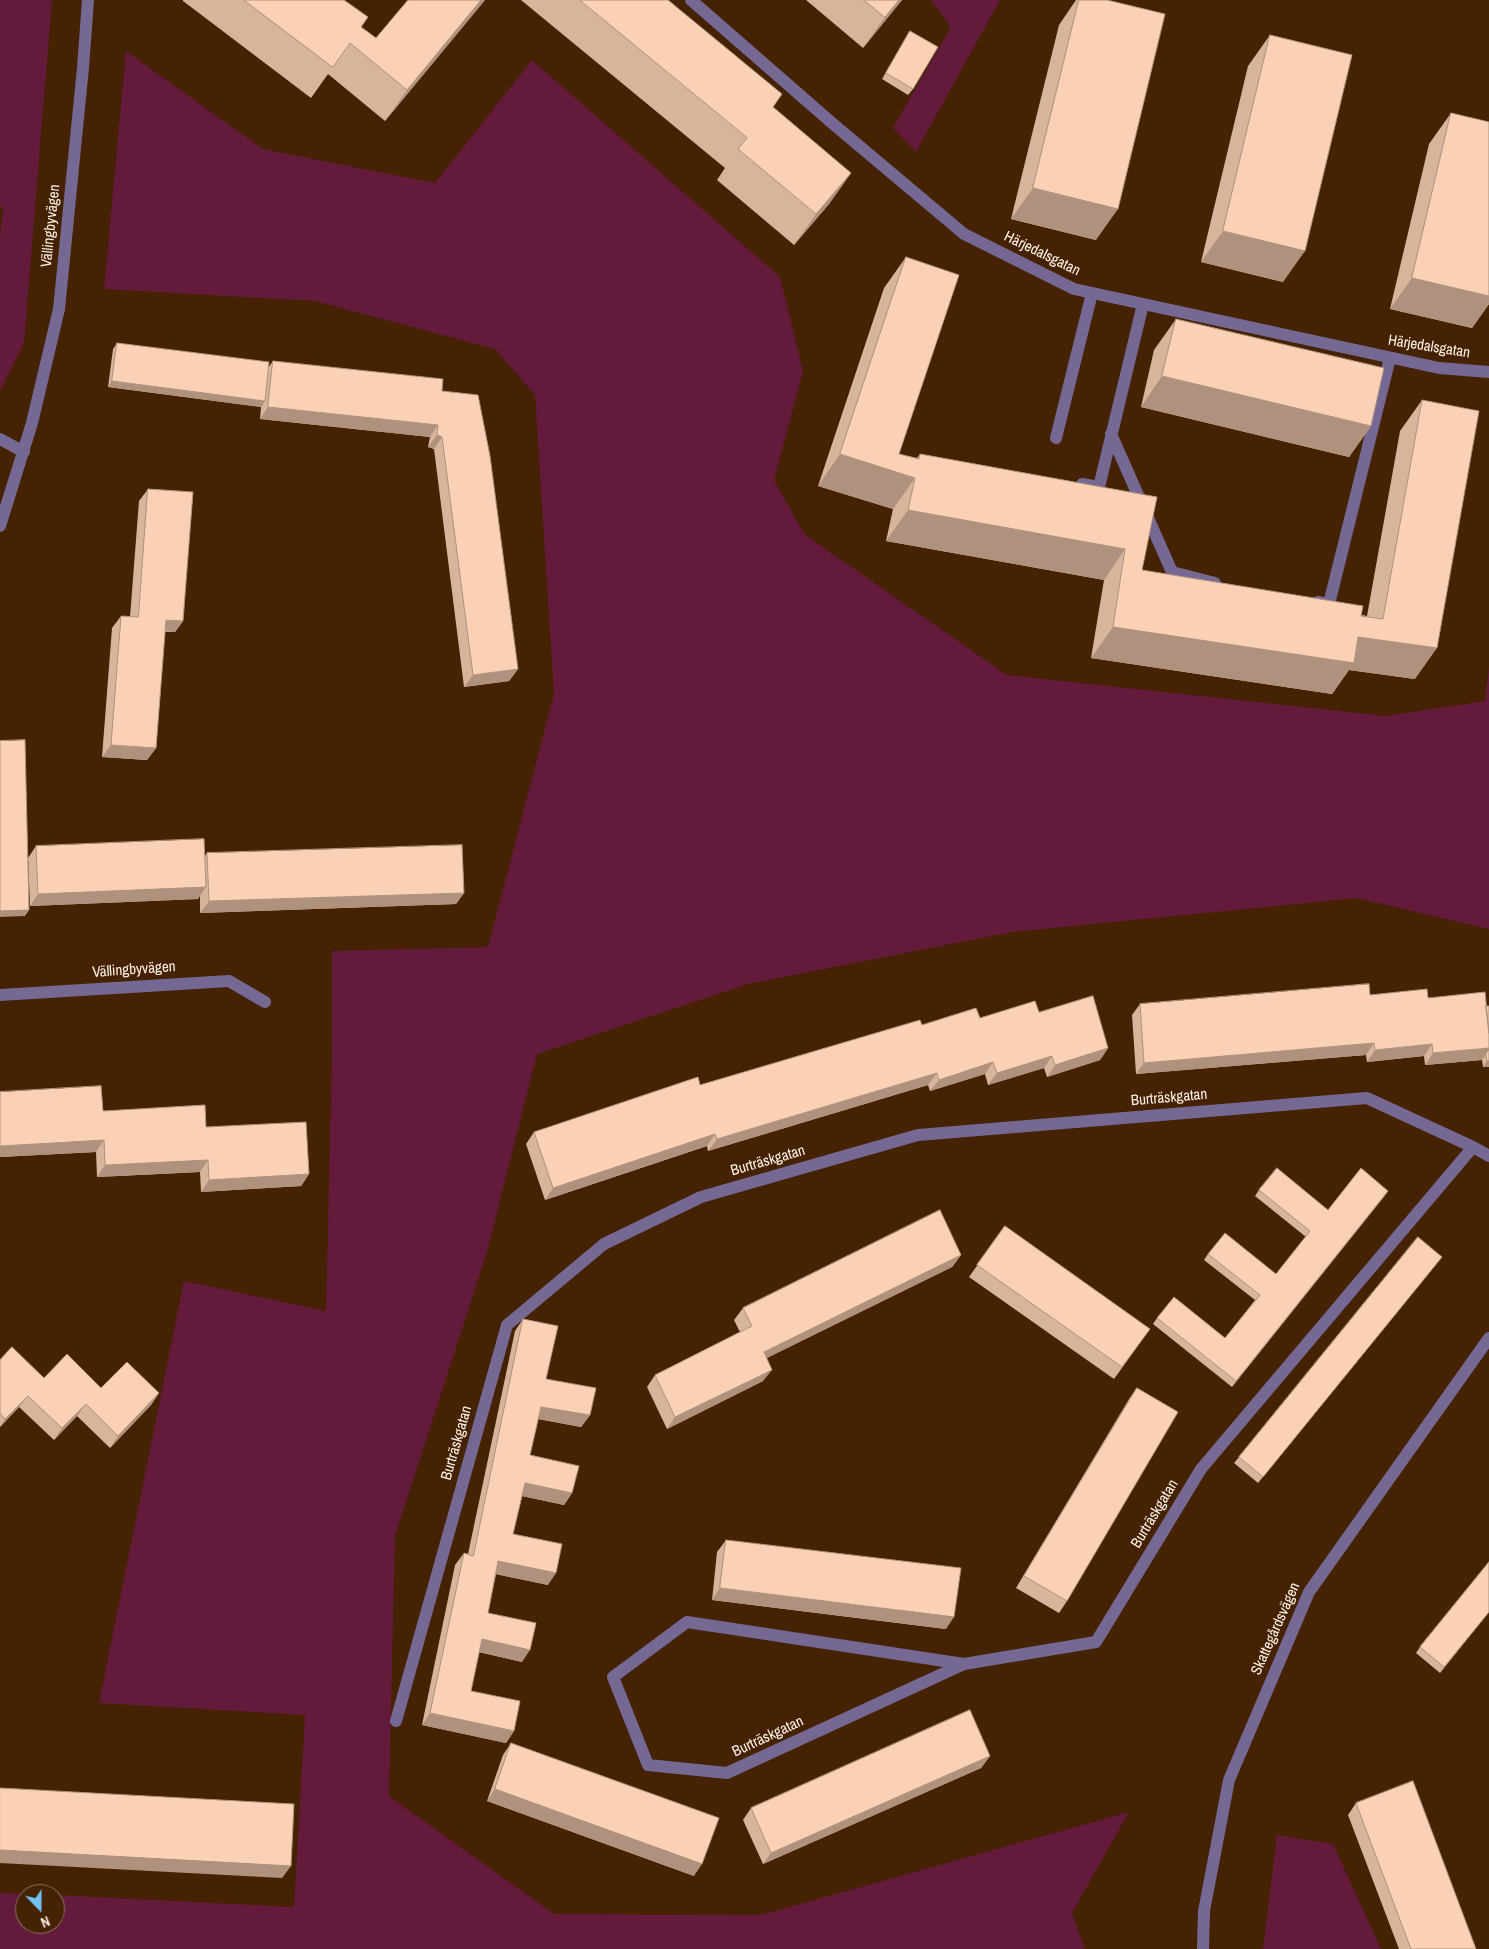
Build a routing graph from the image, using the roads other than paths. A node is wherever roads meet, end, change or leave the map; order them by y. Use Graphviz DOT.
graph roads {
  1 [pos="88,0"];
  2 [pos="691,0"];
  3 [pos="1092,293"];
  4 [pos="1143,304"];
  5 [pos="1390,358"];
  6 [pos="1489,372"];
  7 [pos="1111,434"];
  8 [pos="1056,438"];
  9 [pos="0,439"];
  10 [pos="24,452"];
  11 [pos="1070,482"];
  12 [pos="0,526"];
  13 [pos="1225,586"];
  14 [pos="1301,599"];
  15 [pos="0,995"];
  16 [pos="264,1002"];
  17 [pos="1473,1146"];
  18 [pos="1489,1156"];
  19 [pos="1489,1338"];
  20 [pos="964,1664"];
  21 [pos="396,1721"];
  22 [pos="1204,1949"];
  1 -- 10 [label="street, Vällingbyvägen"];
  2 -- 3 [label="street, Härjedalsgatan"];
  3 -- 4 [label="street, Härjedalsgatan"];
  3 -- 8 [label="street"];
  4 -- 5 [label="street, Härjedalsgatan"];
  4 -- 7 [label="street"];
  5 -- 6 [label="street, Härjedalsgatan"];
  5 -- 14 [label="street"];
  7 -- 11 [label="street"];
  7 -- 13 [label="street"];
  9 -- 10 [label="street"];
  10 -- 12 [label="street, Vällingbyvägen"];
  15 -- 16 [label="street, Vällingbyvägen"];
  17 -- 18 [label="street, Burträskgatan"];
  17 -- 20 [label="street, Burträskgatan"];
  17 -- 21 [label="street, Burträskgatan"];
  19 -- 22 [label="street, Skattegårdsvägen"];
  20 -- 20 [label="street, Burträskgatan"];
}
